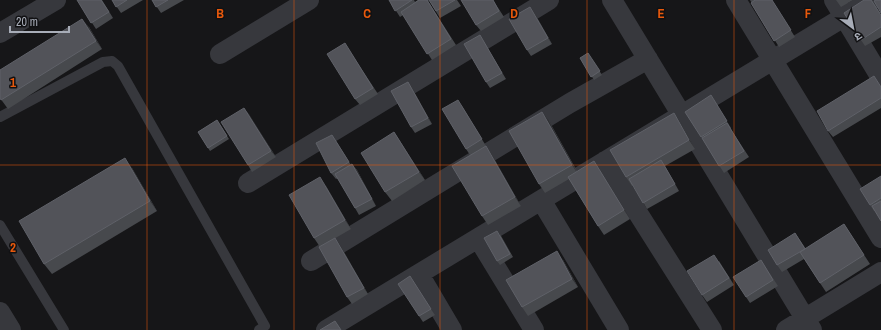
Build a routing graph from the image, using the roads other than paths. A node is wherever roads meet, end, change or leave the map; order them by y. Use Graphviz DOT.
graph roads {
  1 [pos="56,0"];
  2 [pos="308,0"];
  3 [pos="549,0"];
  4 [pos="612,0"];
  5 [pos="736,0"];
  6 [pos="872,0"];
  7 [pos="839,8"];
  8 [pos="0,33"];
  9 [pos="220,54"];
  10 [pos="648,59"];
  11 [pos="773,60"];
  12 [pos="881,78"];
  13 [pos="682,115"];
  14 [pos="0,117"];
  15 [pos="605,162"];
  16 [pos="248,183"];
  17 [pos="541,200"];
  18 [pos="0,225"];
  19 [pos="478,238"];
  20 [pos="881,238"];
  21 [pos="312,261"];
  22 [pos="881,272"];
  23 [pos="419,274"];
  24 [pos="0,312"];
  25 [pos="352,323"];
  26 [pos="809,324"];
  27 [pos="11,330"];
  28 [pos="64,330"];
  29 [pos="259,330"];
  30 [pos="326,330"];
  31 [pos="452,330"];
  32 [pos="534,330"];
  33 [pos="620,330"];
  34 [pos="712,330"];
  35 [pos="786,330"];
  1 -- 8 [label="street"];
  2 -- 9 [label="street"];
  3 -- 16 [label="street"];
  4 -- 10 [label="street"];
  5 -- 11 [label="street"];
  6 -- 7 [label="street"];
  7 -- 11 [label="street"];
  7 -- 12 [label="street"];
  10 -- 13 [label="street"];
  10 -- 21 [label="street"];
  11 -- 13 [label="street"];
  11 -- 20 [label="street"];
  13 -- 15 [label="street"];
  13 -- 26 [label="street"];
  14 -- 29 [label="lane"];
  15 -- 17 [label="street"];
  15 -- 34 [label="street"];
  17 -- 19 [label="street"];
  17 -- 33 [label="street"];
  18 -- 28 [label="lane"];
  19 -- 23 [label="street"];
  19 -- 32 [label="street"];
  22 -- 26 [label="street"];
  23 -- 25 [label="street"];
  23 -- 31 [label="street"];
  24 -- 27 [label="street"];
  25 -- 30 [label="street"];
  26 -- 35 [label="street"];
}
